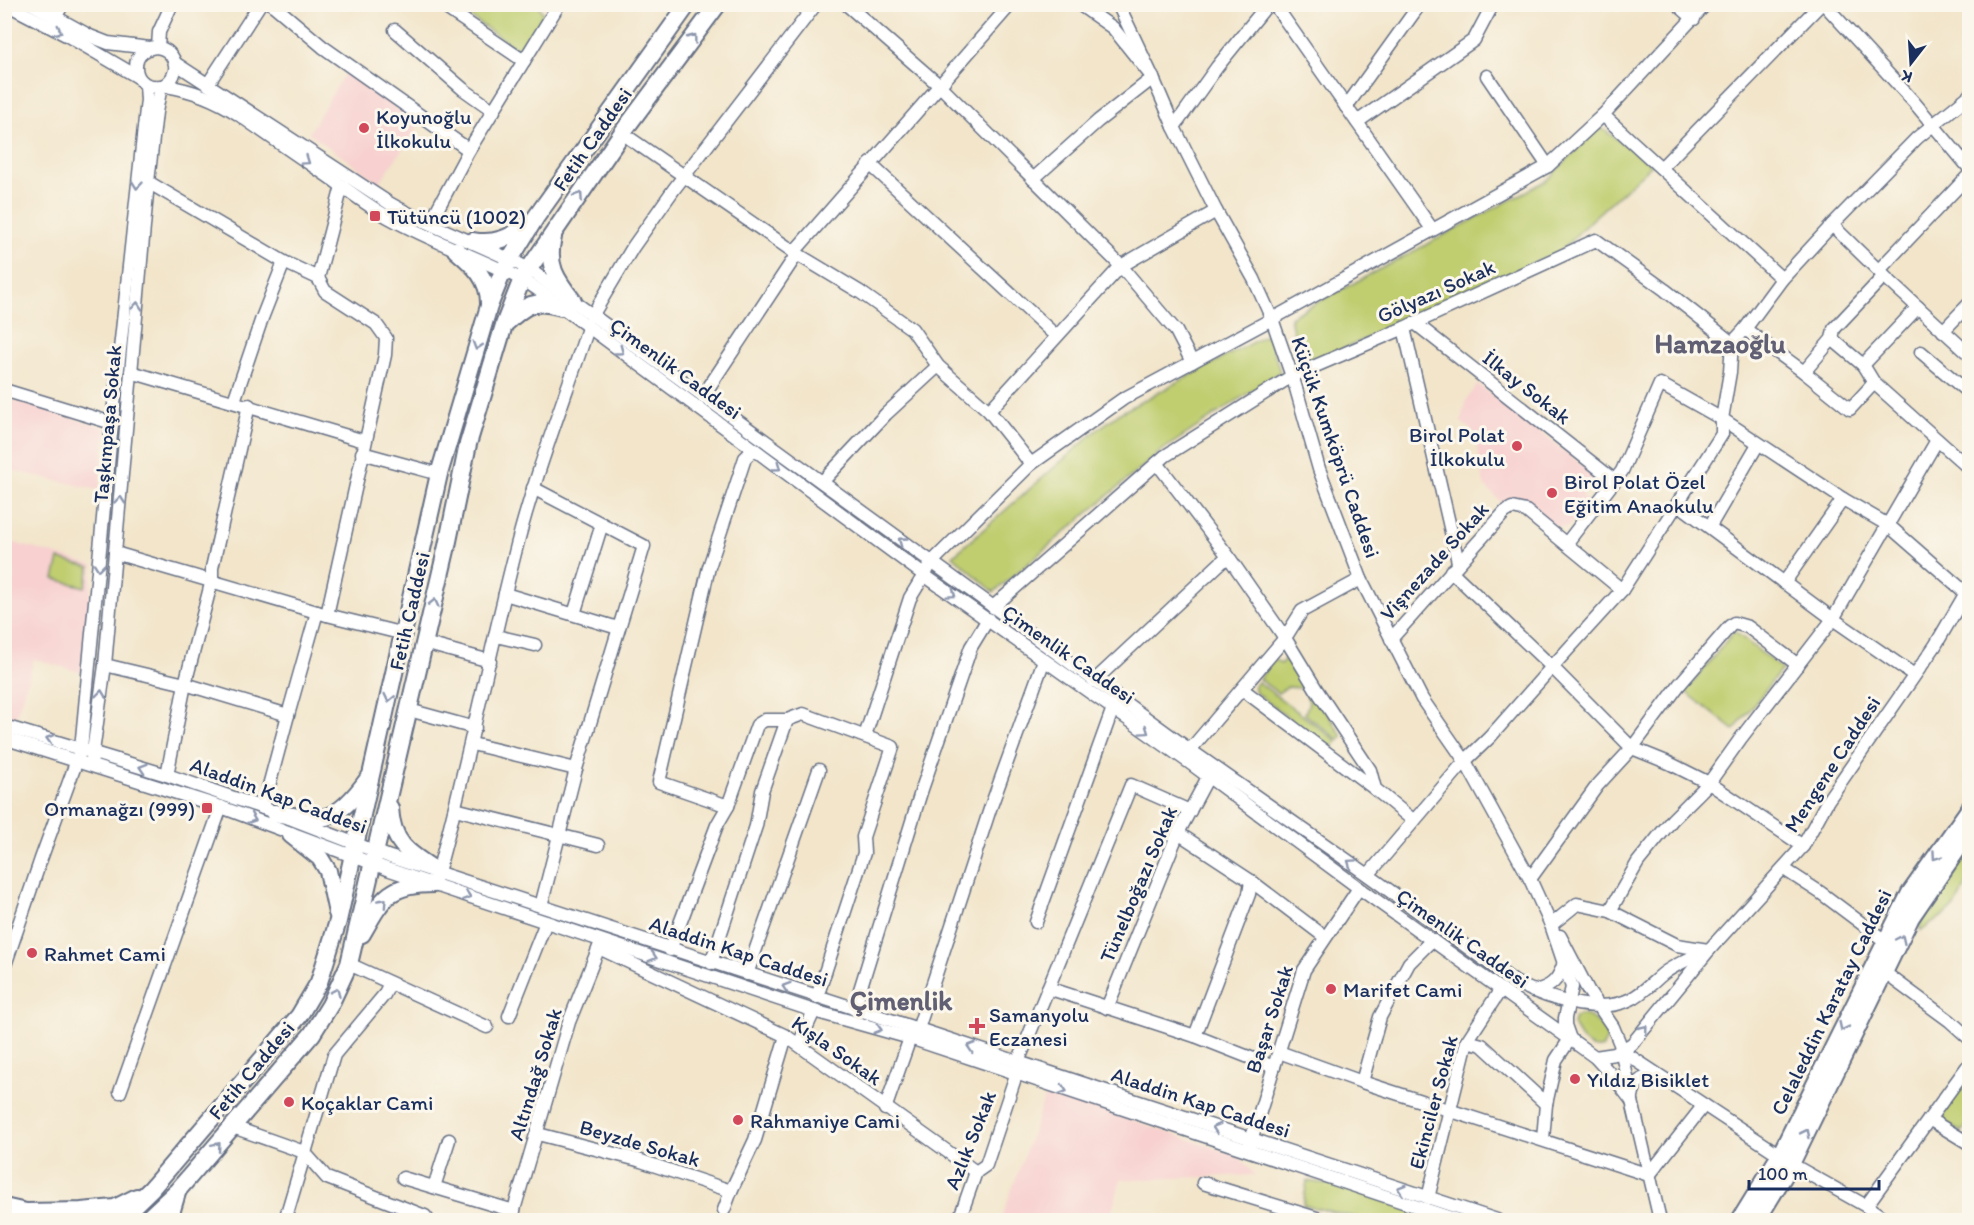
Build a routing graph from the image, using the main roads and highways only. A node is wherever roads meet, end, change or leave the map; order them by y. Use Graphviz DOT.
graph roads {
  1 [pos="688,4"];
  2 [pos="718,4"];
  3 [pos="536,217"];
  4 [pos="558,226"];
  5 [pos="473,242"];
  6 [pos="456,250"];
  7 [pos="489,306"];
  8 [pos="504,325"];
  9 [pos="372,774"];
  10 [pos="390,792"];
  11 [pos="1970,808"];
  12 [pos="268,810"];
  13 [pos="1970,831"];
  14 [pos="291,835"];
  15 [pos="338,921"];
  16 [pos="351,957"];
  17 [pos="1785,1159"];
  18 [pos="152,1190"];
  19 [pos="178,1190"];
  20 [pos="4,1209"];
  21 [pos="24,1221"];
  22 [pos="119,1221"];
  23 [pos="146,1221"];
  24 [pos="169,1221"];
  25 [pos="1740,1221"];
  26 [pos="1757,1221"];
  1 -- 3 [label="main road, Fetih Caddesi"];
  4 -- 2 [label="main road, Fetih Caddesi, one-way"];
  3 -- 5 [label="main road"];
  3 -- 7 [label="main road, Fetih Caddesi"];
  4 -- 8 [label="main road, Fetih Caddesi"];
  4 -- 8 [label="main road"];
  6 -- 7 [label="main road"];
  7 -- 9 [label="main road, Fetih Caddesi, one-way"];
  10 -- 8 [label="main road, Fetih Caddesi, one-way"];
  9 -- 12 [label="main road"];
  9 -- 15 [label="main road, Fetih Caddesi"];
  10 -- 16 [label="main road, Fetih Caddesi"];
  16 -- 10 [label="main road, one-way"];
  11 -- 17 [label="main road, Celaleddin Karatay Caddesi, one-way"];
  17 -- 13 [label="main road, Celaleddin Karatay Caddesi, one-way"];
  14 -- 15 [label="main road"];
  15 -- 18 [label="main road, Fetih Caddesi"];
  19 -- 16 [label="main road, Fetih Caddesi, one-way"];
  17 -- 25 [label="main road, Celaleddin Karatay Caddesi"];
  17 -- 26 [label="main road, Celaleddin Karatay Caddesi"];
  18 -- 20 [label="main road"];
  18 -- 22 [label="main road, Fetih Caddesi"];
  19 -- 23 [label="main road, Fetih Caddesi"];
  19 -- 24 [label="main road"];
  20 -- 21 [label="main road"];
}
